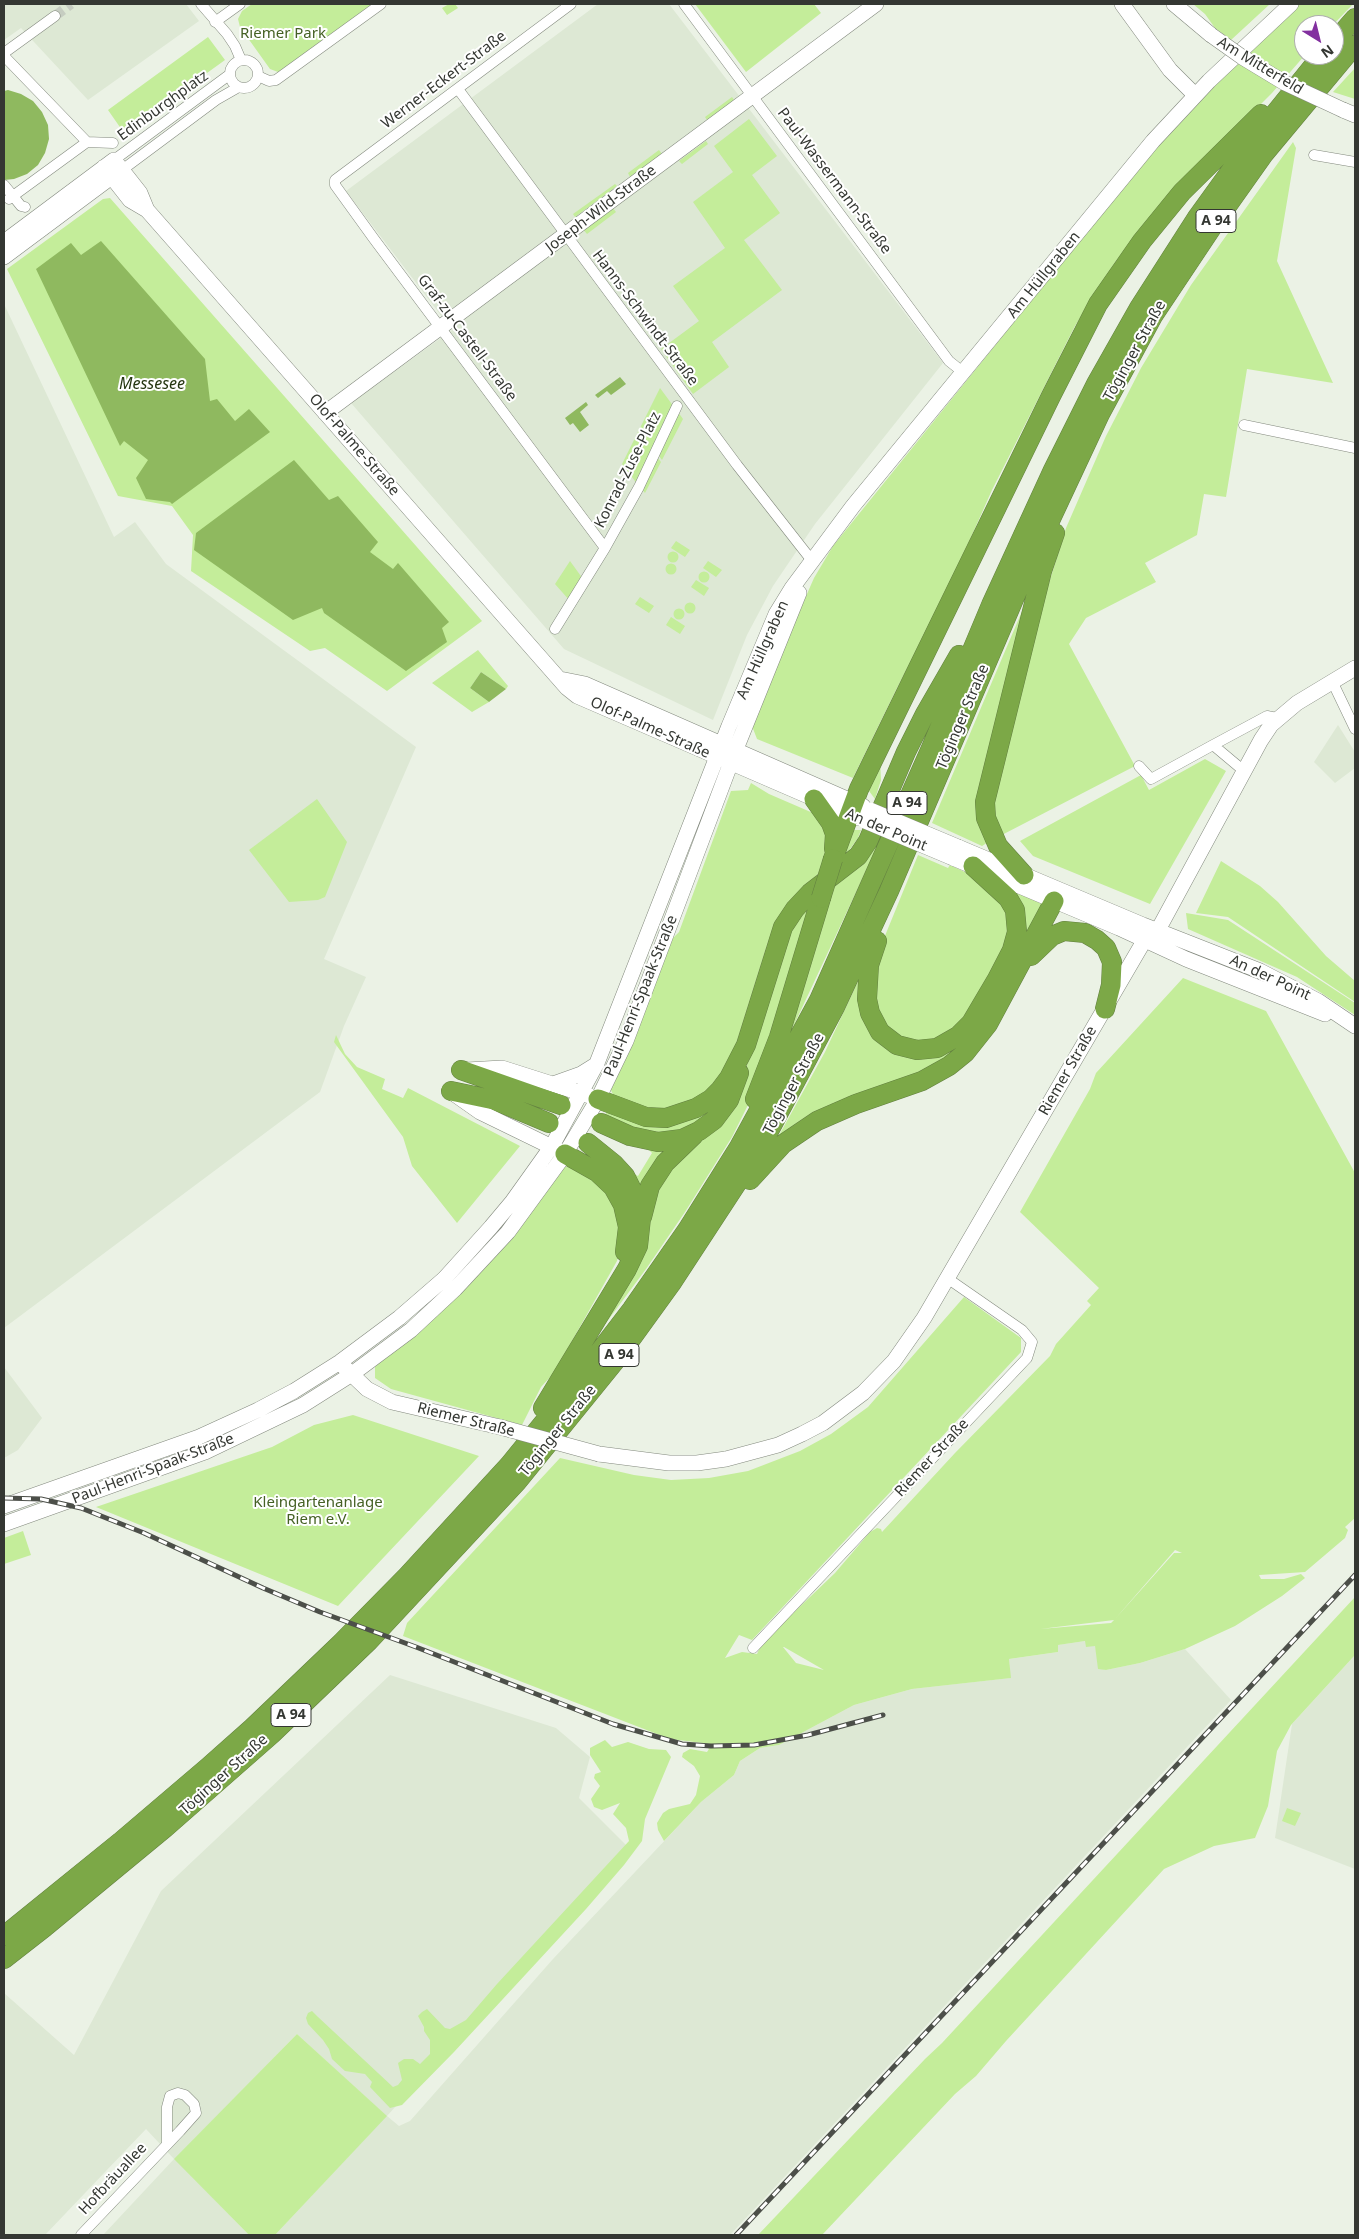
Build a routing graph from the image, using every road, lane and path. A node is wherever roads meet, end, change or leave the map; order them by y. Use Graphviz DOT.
graph roads {
  1 [pos="201,4"];
  2 [pos="240,4"];
  3 [pos="381,4"];
  4 [pos="571,4"];
  5 [pos="684,4"];
  6 [pos="876,4"];
  7 [pos="1122,4"];
  8 [pos="1174,4"];
  9 [pos="1291,4"];
  10 [pos="55,16"];
  11 [pos="1355,18"];
  12 [pos="215,22"];
  13 [pos="1344,31"];
  14 [pos="1355,46"];
  15 [pos="4,55"];
  16 [pos="241,60"];
  17 [pos="1311,65"];
  18 [pos="1314,65"];
  19 [pos="229,75"];
  20 [pos="258,76"];
  21 [pos="238,88"];
  22 [pos="458,89"];
  23 [pos="1195,95"];
  24 [pos="753,96"];
  25 [pos="1349,113"];
  26 [pos="87,142"];
  27 [pos="113,143"];
  28 [pos="1314,155"];
  29 [pos="1355,162"];
  30 [pos="113,169"];
  31 [pos="334,180"];
  32 [pos="4,186"];
  33 [pos="11,198"];
  34 [pos="25,207"];
  35 [pos="565,236"];
  36 [pos="4,242"];
  37 [pos="4,257"];
  38 [pos="440,329"];
  39 [pos="964,373"];
  40 [pos="678,406"];
  41 [pos="326,413"];
  42 [pos="1100,414"];
  43 [pos="1244,425"];
  44 [pos="1355,448"];
  45 [pos="579,512"];
  46 [pos="605,548"];
  47 [pos="813,562"];
  48 [pos="991,605"];
  49 [pos="555,629"];
  50 [pos="1355,668"];
  51 [pos="1332,681"];
  52 [pos="1277,718"];
  53 [pos="1355,729"];
  54 [pos="1213,745"];
  55 [pos="726,753"];
  56 [pos="1139,766"];
  57 [pos="1244,771"];
  58 [pos="814,799"];
  59 [pos="860,812"];
  60 [pos="956,853"];
  61 [pos="833,859"];
  62 [pos="973,866"];
  63 [pos="1024,874"];
  64 [pos="889,891"];
  65 [pos="1052,893"];
  66 [pos="1122,923"];
  67 [pos="1158,930"];
  68 [pos="1142,937"];
  69 [pos="1016,971"];
  70 [pos="632,976"];
  71 [pos="648,982"];
  72 [pos="1309,1008"];
  73 [pos="1105,1009"];
  74 [pos="1353,1024"];
  75 [pos="746,1046"];
  76 [pos="597,1063"];
  77 [pos="461,1070"];
  78 [pos="553,1084"];
  79 [pos="451,1091"];
  80 [pos="590,1096"];
  81 [pos="561,1104"];
  82 [pos="550,1123"];
  83 [pos="601,1123"];
  84 [pos="699,1131"];
  85 [pos="588,1143"];
  86 [pos="739,1147"];
  87 [pos="559,1150"];
  88 [pos="641,1218"];
  89 [pos="712,1222"];
  90 [pos="947,1278"];
  91 [pos="617,1287"];
  92 [pos="340,1362"];
  93 [pos="352,1374"];
  94 [pos="509,1465"];
  95 [pos="4,1506"];
  96 [pos="4,1524"];
  97 [pos="753,1648"];
  98 [pos="4,1936"];
  99 [pos="4,1959"];
  100 [pos="167,2144"];
  101 [pos="81,2235"];
  1 -- 12 [label="street"];
  2 -- 12 [label="street"];
  3 -- 20 [label="street"];
  4 -- 22 [label="street, Werner-Eckert-Straße"];
  5 -- 24 [label="street, Paul-Wassermann-Straße"];
  6 -- 24 [label="main road, Joseph-Wild-Straße"];
  7 -- 23 [label="main road"];
  8 -- 25 [label="main road, Am Mitterfeld, bridge"];
  9 -- 23 [label="main road, Am Hüllgraben"];
  10 -- 15 [label="street"];
  11 -- 13 [label="highway"];
  12 -- 16 [label="street"];
  14 -- 42 [label="highway, Töginger Straße / A 94"];
  15 -- 26 [label="street"];
  16 -- 19 [label="street"];
  16 -- 20 [label="street"];
  17 -- 59 [label="highway"];
  18 -- 48 [label="highway, Töginger Straße / A 94"];
  19 -- 21 [label="street"];
  19 -- 30 [label="street, Edinburghplatz"];
  20 -- 21 [label="street"];
  21 -- 30 [label="street, Edinburghplatz"];
  22 -- 31 [label="street, Werner-Eckert-Straße"];
  22 -- 35 [label="street, Hanns-Schwindt-Straße"];
  23 -- 39 [label="main road, Am Hüllgraben"];
  24 -- 35 [label="main road, Joseph-Wild-Straße"];
  24 -- 39 [label="street, Paul-Wassermann-Straße"];
  26 -- 27 [label="street"];
  26 -- 33 [label="street"];
  28 -- 29 [label="street"];
  30 -- 36 [label="main road"];
  30 -- 37 [label="main road"];
  30 -- 41 [label="main road, Olof-Palme-Straße"];
  31 -- 38 [label="street, Graf-zu-Castell-Straße"];
  32 -- 33 [label="street"];
  33 -- 34 [label="street"];
  35 -- 38 [label="main road, Joseph-Wild-Straße"];
  35 -- 47 [label="street, Hanns-Schwindt-Straße"];
  38 -- 41 [label="main road, Joseph-Wild-Straße"];
  38 -- 45 [label="street, Graf-zu-Castell-Straße"];
  39 -- 47 [label="main road, Am Hüllgraben"];
  40 -- 46 [label="street, Konrad-Zuse-Platz"];
  41 -- 55 [label="main road, Olof-Palme-Straße"];
  42 -- 63 [label="highway"];
  42 -- 64 [label="highway, Töginger Straße / A 94"];
  43 -- 44 [label="street"];
  45 -- 46 [label="street, Konrad-Zuse-Platz"];
  46 -- 49 [label="street, Konrad-Zuse-Platz"];
  47 -- 55 [label="main road, Am Hüllgraben"];
  48 -- 75 [label="highway"];
  48 -- 86 [label="highway, Töginger Straße / A 94"];
  50 -- 51 [label="main road"];
  51 -- 52 [label="main road"];
  51 -- 53 [label="street"];
  52 -- 54 [label="street"];
  52 -- 57 [label="main road"];
  54 -- 56 [label="street"];
  54 -- 57 [label="street"];
  55 -- 58 [label="main road, An der Point"];
  55 -- 59 [label="main road, An der Point"];
  55 -- 70 [label="main road, Paul-Henri-Spaak-Straße"];
  55 -- 71 [label="main road, Paul-Henri-Spaak-Straße"];
  57 -- 67 [label="main road"];
  58 -- 59 [label="main road, An der Point"];
  58 -- 61 [label="highway"];
  59 -- 60 [label="main road, An der Point, bridge"];
  59 -- 61 [label="highway"];
  60 -- 62 [label="main road, An der Point"];
  60 -- 63 [label="main road, An der Point"];
  61 -- 86 [label="highway, bridge"];
  62 -- 64 [label="highway"];
  62 -- 65 [label="main road, An der Point"];
  63 -- 65 [label="main road, An der Point"];
  64 -- 89 [label="highway, Töginger Straße / A 94"];
  65 -- 66 [label="main road, An der Point"];
  65 -- 69 [label="highway"];
  66 -- 67 [label="main road, An der Point"];
  66 -- 68 [label="main road, An der Point"];
  67 -- 68 [label="main road"];
  67 -- 72 [label="main road, An der Point"];
  67 -- 74 [label="main road, An der Point"];
  68 -- 72 [label="main road, An der Point"];
  68 -- 73 [label="main road, Riemer Straße"];
  69 -- 73 [label="highway"];
  69 -- 89 [label="highway"];
  70 -- 71 [label="main road"];
  70 -- 76 [label="main road, Paul-Henri-Spaak-Straße"];
  71 -- 80 [label="main road, Paul-Henri-Spaak-Straße"];
  72 -- 74 [label="main road, An der Point"];
  73 -- 90 [label="main road, Riemer Straße"];
  75 -- 80 [label="highway"];
  75 -- 84 [label="highway"];
  76 -- 78 [label="main road"];
  76 -- 80 [label="main road, Paul-Henri-Spaak-Straße"];
  77 -- 78 [label="main road"];
  77 -- 81 [label="highway"];
  78 -- 80 [label="main road"];
  79 -- 82 [label="highway"];
  79 -- 87 [label="main road"];
  80 -- 87 [label="main road, Paul-Henri-Spaak-Straße"];
  83 -- 84 [label="highway"];
  84 -- 88 [label="highway"];
  85 -- 88 [label="highway"];
  86 -- 94 [label="highway, Töginger Straße / A 94"];
  87 -- 91 [label="highway"];
  87 -- 92 [label="main road, Paul-Henri-Spaak-Straße"];
  87 -- 93 [label="main road, Paul-Henri-Spaak-Straße"];
  88 -- 91 [label="highway"];
  89 -- 99 [label="highway, Töginger Straße / A 94"];
  90 -- 93 [label="main road, Riemer Straße, bridge"];
  90 -- 97 [label="street, Riemer Straße"];
  91 -- 94 [label="highway"];
  92 -- 93 [label="main road, Riemer Straße"];
  92 -- 95 [label="main road, Paul-Henri-Spaak-Straße"];
  93 -- 96 [label="main road, Paul-Henri-Spaak-Straße"];
  94 -- 98 [label="highway, Töginger Straße / A 94"];
  100 -- 100 [label="street, Hofbräuallee"];
  100 -- 101 [label="street, Hofbräuallee"];
}
